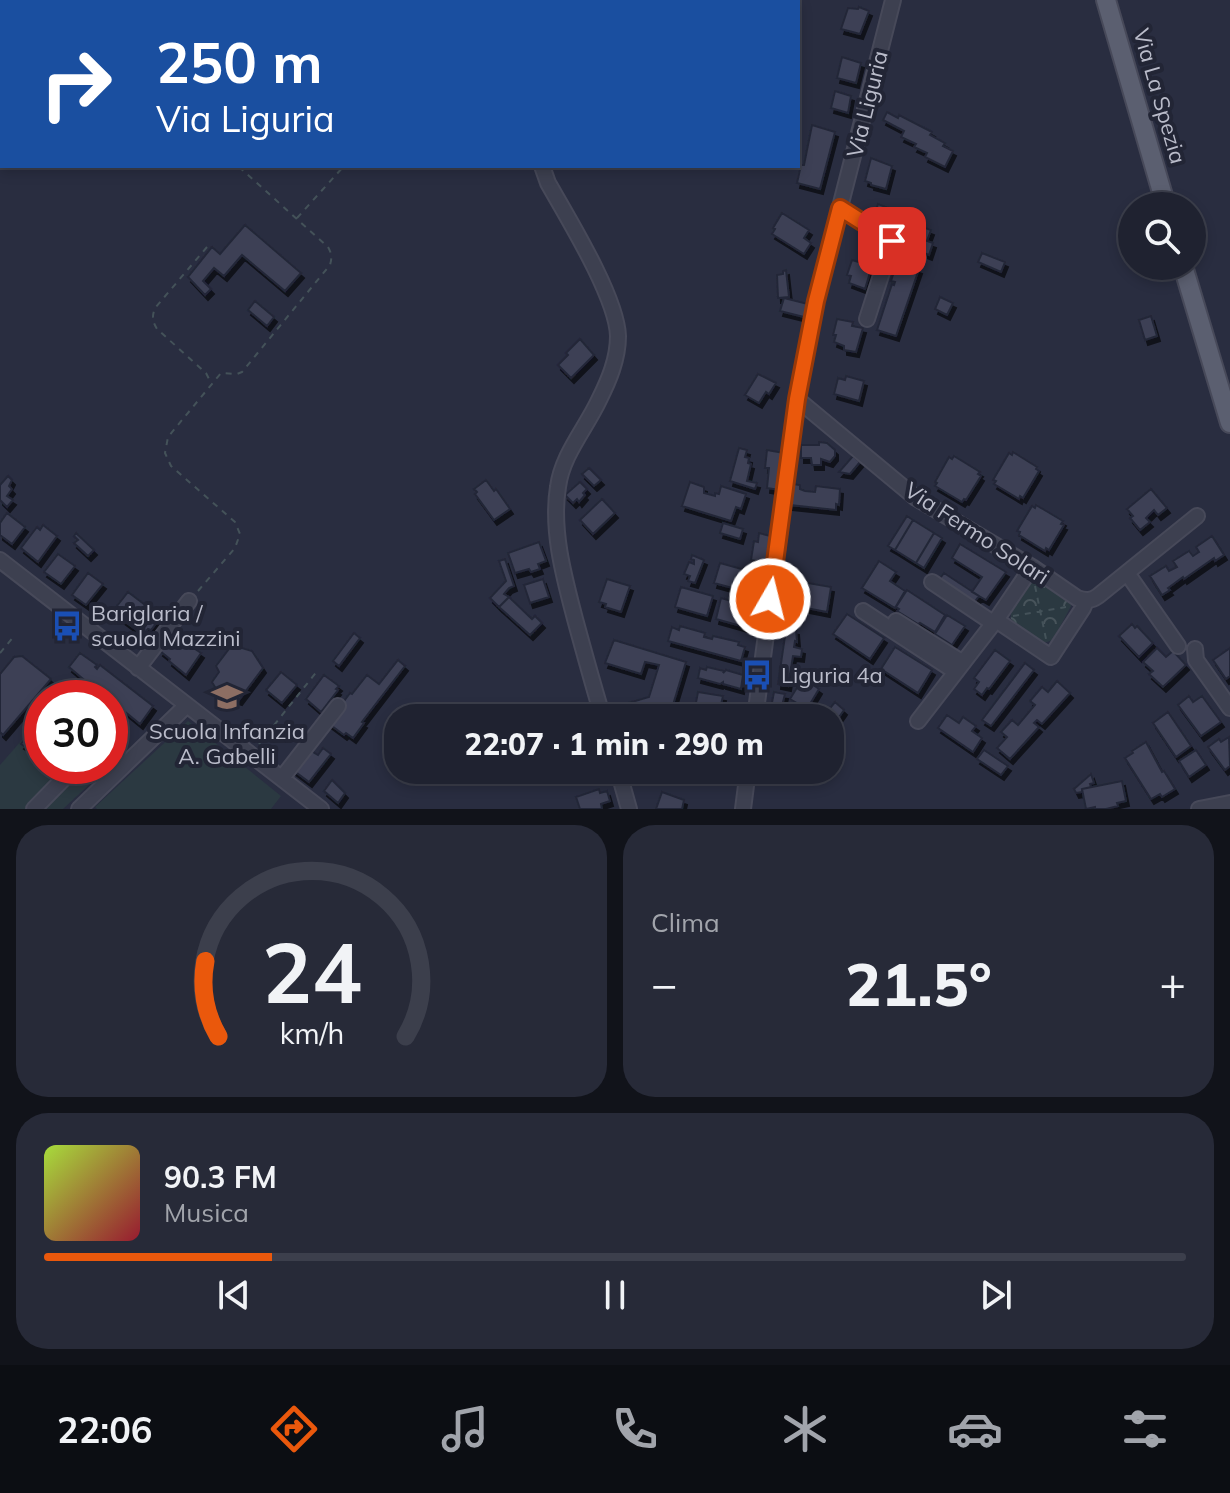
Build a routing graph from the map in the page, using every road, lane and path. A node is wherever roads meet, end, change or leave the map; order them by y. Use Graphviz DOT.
graph roads {
  1 [pos="893,0"];
  2 [pos="1106,0"];
  3 [pos="240,168"];
  4 [pos="342,168"];
  5 [pos="543,168"];
  6 [pos="1162,192"];
  7 [pos="840,208"];
  8 [pos="297,219"];
  9 [pos="892,241"];
  10 [pos="207,247"];
  11 [pos="918,258"];
  12 [pos="1187,280"];
  13 [pos="867,319"];
  14 [pos="211,384"];
  15 [pos="797,399"];
  16 [pos="1230,423"];
  17 [pos="1197,516"];
  18 [pos="0,560"];
  19 [pos="1127,573"];
  20 [pos="1033,574"];
  21 [pos="932,582"];
  22 [pos="189,601"];
  23 [pos="1086,601"];
  24 [pos="1071,606"];
  25 [pos="863,611"];
  26 [pos="1040,611"];
  27 [pos="890,617"];
  28 [pos="1000,620"];
  29 [pos="15,635"];
  30 [pos="1047,642"];
  31 [pos="1178,646"];
  32 [pos="1195,649"];
  33 [pos="0,653"];
  34 [pos="138,668"];
  35 [pos="960,668"];
  36 [pos="318,670"];
  37 [pos="599,704"];
  38 [pos="757,704"];
  39 [pos="187,705"];
  40 [pos="338,706"];
  41 [pos="1230,708"];
  42 [pos="918,721"];
  43 [pos="128,755"];
  44 [pos="251,755"];
  45 [pos="282,778"];
  46 [pos="58,784"];
  47 [pos="99,784"];
  48 [pos="622,784"];
  49 [pos="746,784"];
  50 [pos="1230,803"];
  51 [pos="34,809"];
  52 [pos="79,809"];
  53 [pos="321,809"];
  54 [pos="629,809"];
  55 [pos="743,809"];
  56 [pos="1199,809"];
  1 -- 7 [label="street, Via Liguria"];
  2 -- 6 [label="main road, Via La Spezia"];
  3 -- 8 [label="path"];
  4 -- 8 [label="path"];
  5 -- 37 [label="street"];
  7 -- 9 [label="street"];
  7 -- 15 [label="street, Via Liguria"];
  8 -- 14 [label="path"];
  9 -- 11 [label="street"];
  9 -- 13 [label="street"];
  10 -- 14 [label="path"];
  12 -- 16 [label="main road"];
  14 -- 22 [label="path"];
  15 -- 20 [label="street, Via Fermo Solari"];
  15 -- 38 [label="street, Via Liguria"];
  17 -- 19 [label="street"];
  18 -- 34 [label="street"];
  19 -- 23 [label="street"];
  19 -- 31 [label="street"];
  20 -- 23 [label="street, Via Fermo Solari"];
  20 -- 26 [label="path"];
  20 -- 28 [label="street"];
  21 -- 28 [label="street"];
  22 -- 34 [label="street"];
  23 -- 28 [label="street"];
  24 -- 26 [label="path"];
  25 -- 35 [label="street"];
  26 -- 28 [label="path"];
  26 -- 30 [label="path"];
  27 -- 35 [label="street"];
  28 -- 35 [label="street"];
  29 -- 33 [label="path"];
  32 -- 41 [label="street"];
  34 -- 39 [label="street"];
  35 -- 42 [label="street"];
  36 -- 44 [label="path"];
  39 -- 43 [label="street"];
  39 -- 44 [label="street"];
  40 -- 45 [label="street"];
  44 -- 45 [label="street"];
  45 -- 53 [label="street"];
  46 -- 51 [label="street"];
  47 -- 52 [label="street"];
  48 -- 54 [label="street"];
  49 -- 55 [label="street"];
  50 -- 56 [label="street"];
}
